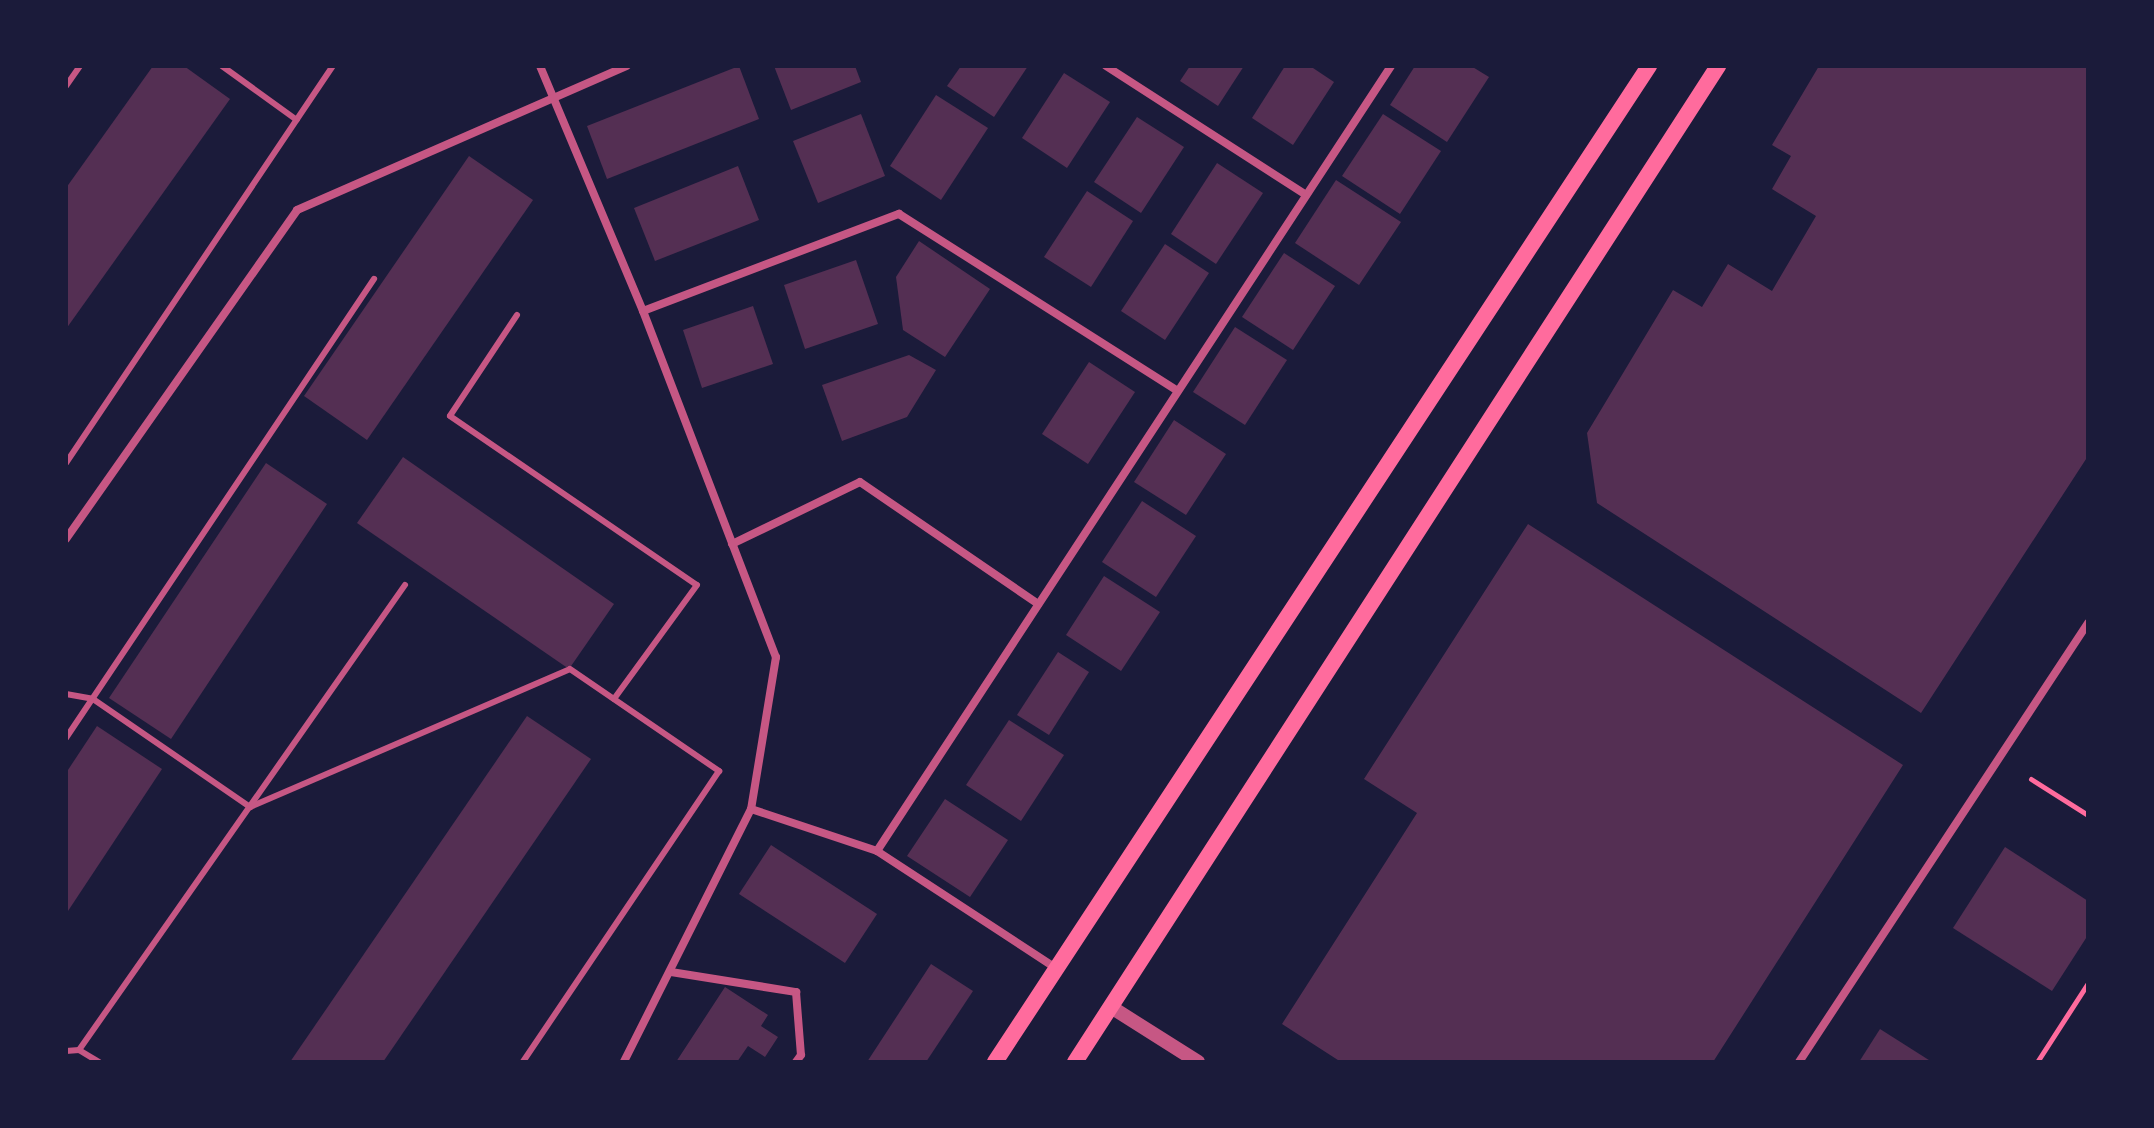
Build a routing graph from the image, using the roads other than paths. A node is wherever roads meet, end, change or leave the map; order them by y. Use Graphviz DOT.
graph roads {
  1 [pos="80,66"];
  2 [pos="222,66"];
  3 [pos="333,66"];
  4 [pos="540,66"];
  5 [pos="627,66"];
  6 [pos="1106,66"];
  7 [pos="1391,66"];
  8 [pos="1649,66"];
  9 [pos="1718,66"];
  10 [pos="66,86"];
  11 [pos="551,97"];
  12 [pos="297,120"];
  13 [pos="1306,195"];
  14 [pos="374,279"];
  15 [pos="643,311"];
  16 [pos="517,315"];
  17 [pos="1178,391"];
  18 [pos="66,463"];
  19 [pos="66,539"];
  20 [pos="732,544"];
  21 [pos="405,585"];
  22 [pos="1038,604"];
  23 [pos="2088,623"];
  24 [pos="66,694"];
  25 [pos="93,699"];
  26 [pos="614,699"];
  27 [pos="66,738"];
  28 [pos="250,807"];
  29 [pos="751,809"];
  30 [pos="877,851"];
  31 [pos="1054,967"];
  32 [pos="671,972"];
  33 [pos="1111,1007"];
  34 [pos="79,1050"];
  35 [pos="66,1051"];
  36 [pos="99,1062"];
  37 [pos="523,1062"];
  38 [pos="624,1062"];
  39 [pos="796,1062"];
  40 [pos="995,1062"];
  41 [pos="1075,1062"];
  42 [pos="1198,1062"];
  43 [pos="1799,1062"];
  1 -- 10 [label="lane"];
  2 -- 12 [label="lane"];
  3 -- 12 [label="lane"];
  4 -- 11 [label="street"];
  5 -- 11 [label="street"];
  6 -- 13 [label="street"];
  7 -- 13 [label="street"];
  8 -- 31 [label="main road"];
  9 -- 33 [label="main road"];
  11 -- 15 [label="street"];
  11 -- 19 [label="street"];
  12 -- 18 [label="lane"];
  13 -- 17 [label="street"];
  14 -- 25 [label="lane"];
  15 -- 17 [label="street"];
  15 -- 20 [label="street"];
  16 -- 26 [label="lane"];
  17 -- 22 [label="street"];
  20 -- 22 [label="street"];
  20 -- 29 [label="street"];
  21 -- 28 [label="lane"];
  22 -- 30 [label="street"];
  23 -- 43 [label="street"];
  24 -- 25 [label="lane"];
  25 -- 27 [label="lane"];
  25 -- 28 [label="lane"];
  26 -- 28 [label="lane"];
  26 -- 37 [label="lane"];
  28 -- 34 [label="lane"];
  29 -- 30 [label="street"];
  29 -- 32 [label="street"];
  30 -- 31 [label="street"];
  31 -- 40 [label="main road"];
  32 -- 38 [label="street"];
  32 -- 39 [label="street"];
  33 -- 41 [label="main road"];
  33 -- 42 [label="street"];
  34 -- 35 [label="lane"];
  34 -- 36 [label="lane"];
}
